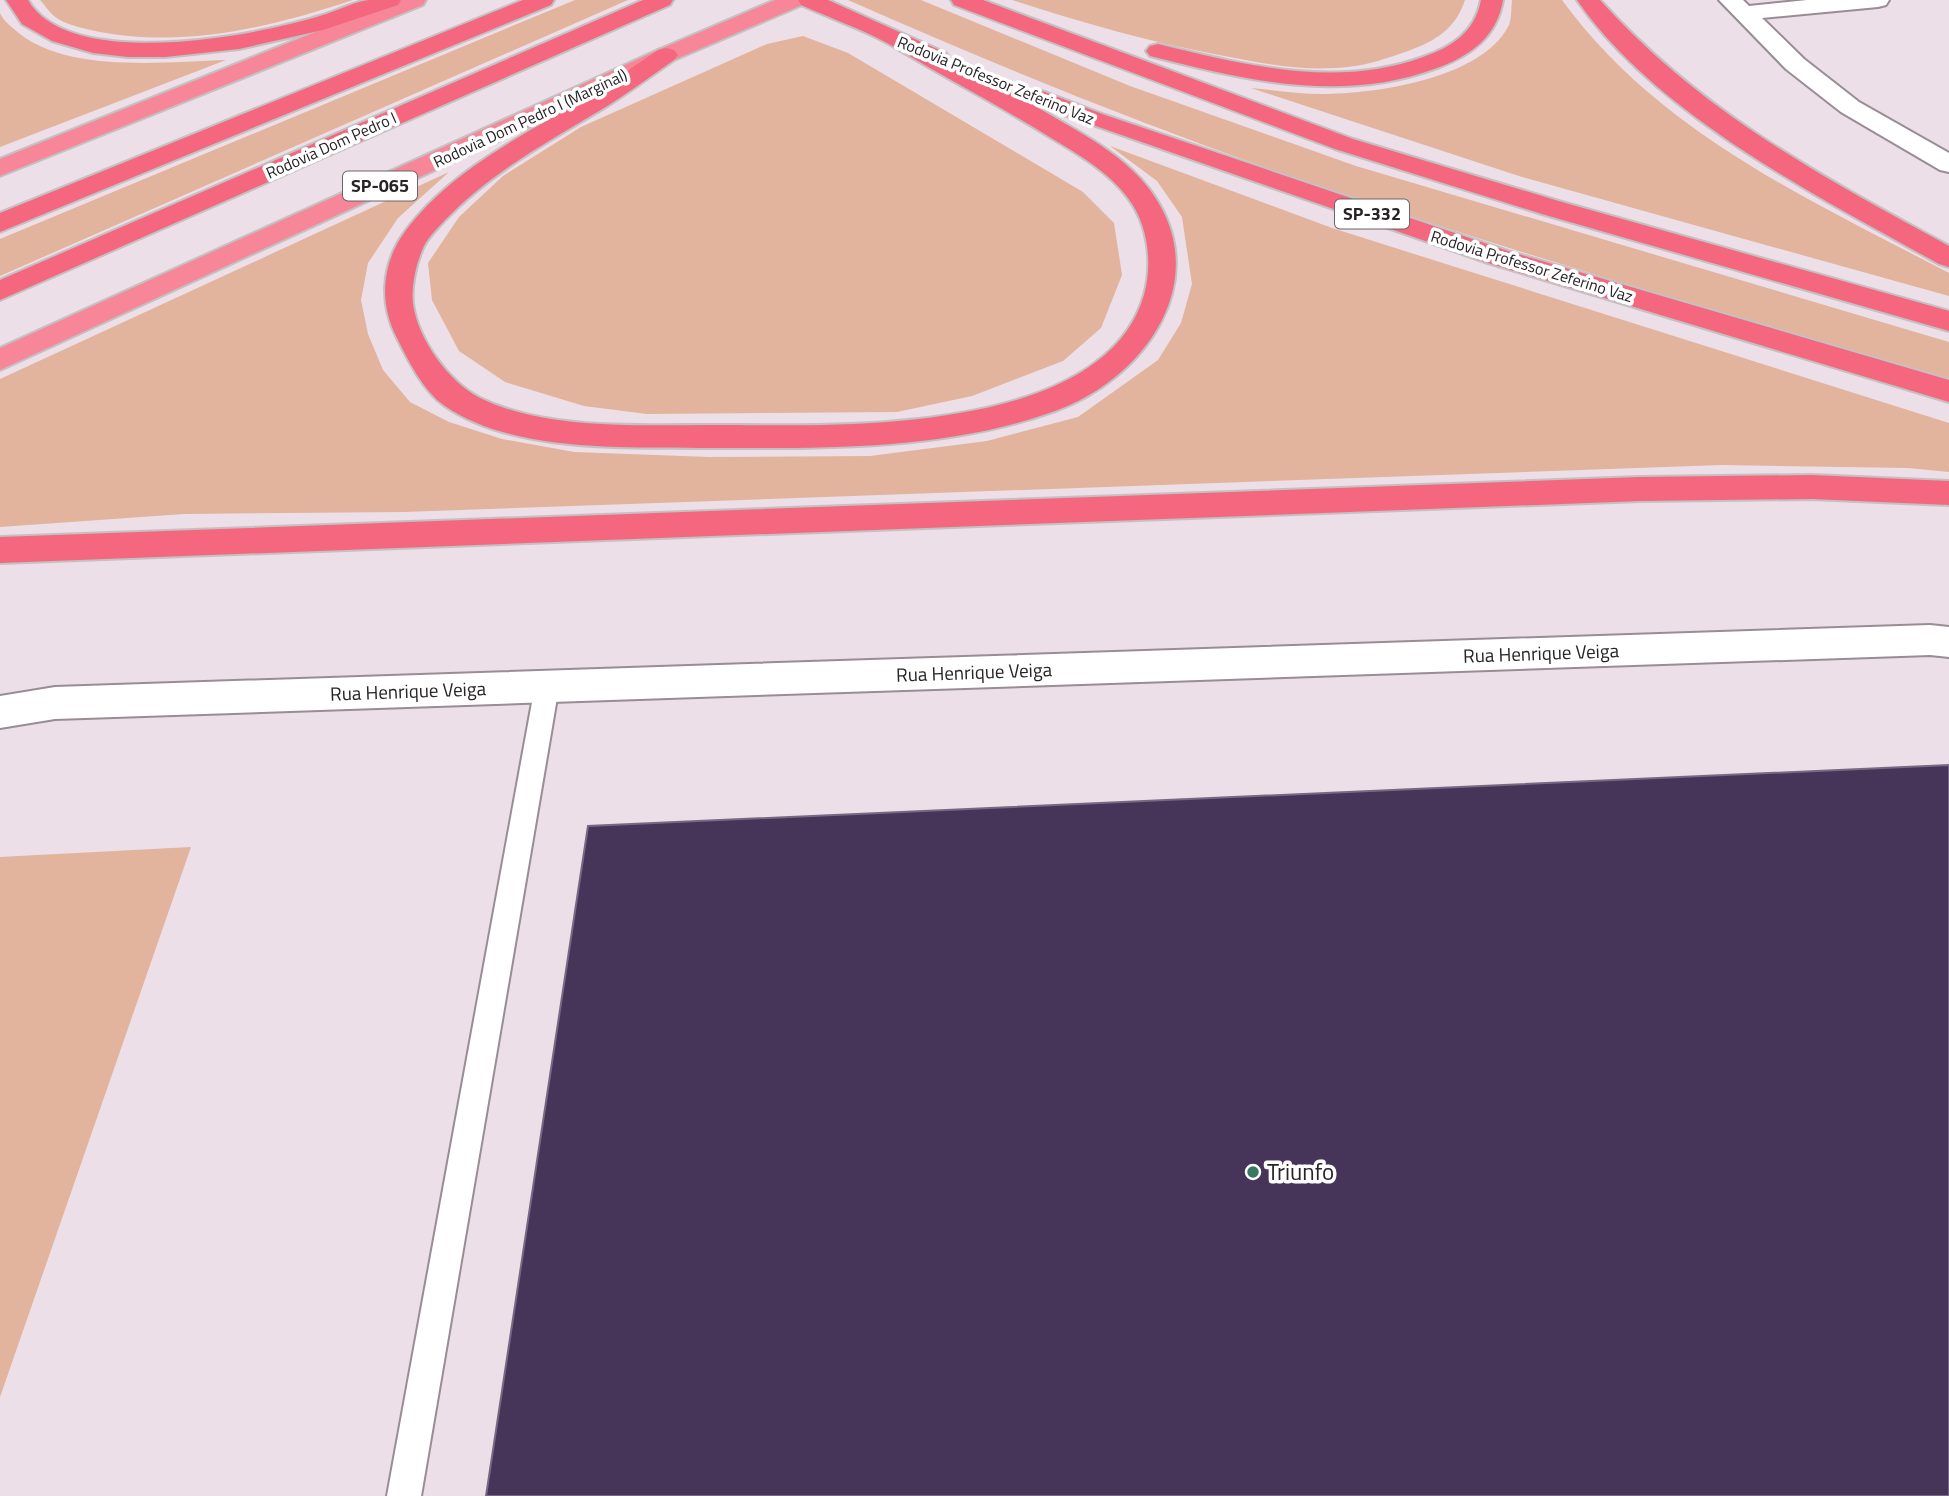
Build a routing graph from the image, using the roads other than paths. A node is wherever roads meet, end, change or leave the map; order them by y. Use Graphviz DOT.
graph roads {
  1 [pos="17,0"];
  2 [pos="390,0"];
  3 [pos="415,0"];
  4 [pos="543,0"];
  5 [pos="662,0"];
  6 [pos="794,0"];
  7 [pos="808,0"];
  8 [pos="962,0"];
  9 [pos="973,0"];
  10 [pos="1492,0"];
  11 [pos="1588,0"];
  12 [pos="1878,0"];
  13 [pos="1737,6"];
  14 [pos="915,50"];
  15 [pos="666,55"];
  16 [pos="1949,164"];
  17 [pos="0,168"];
  18 [pos="0,223"];
  19 [pos="1949,258"];
  20 [pos="0,290"];
  21 [pos="1949,321"];
  22 [pos="0,360"];
  23 [pos="1949,391"];
  24 [pos="1949,493"];
  25 [pos="0,550"];
  26 [pos="1949,642"];
  27 [pos="547,686"];
  28 [pos="0,712"];
  29 [pos="404,1496"];
  1 -- 2 [label="highway"];
  3 -- 17 [label="highway"];
  4 -- 18 [label="highway"];
  5 -- 20 [label="highway, Rodovia Dom Pedro I"];
  6 -- 15 [label="highway, Rodovia Dom Pedro I (Marginal) / SP-065"];
  7 -- 14 [label="highway, Rodovia Professor Zeferino Vaz / SP-332"];
  8 -- 21 [label="highway"];
  9 -- 10 [label="highway"];
  11 -- 19 [label="highway"];
  12 -- 13 [label="street"];
  13 -- 16 [label="street"];
  14 -- 15 [label="highway"];
  14 -- 23 [label="highway, Rodovia Professor Zeferino Vaz / SP-332"];
  15 -- 22 [label="highway, Rodovia Dom Pedro I (Marginal) / SP-065"];
  24 -- 25 [label="highway"];
  26 -- 27 [label="street, Rua Henrique Veiga"];
  27 -- 28 [label="street, Rua Henrique Veiga"];
  27 -- 29 [label="lane"];
}
